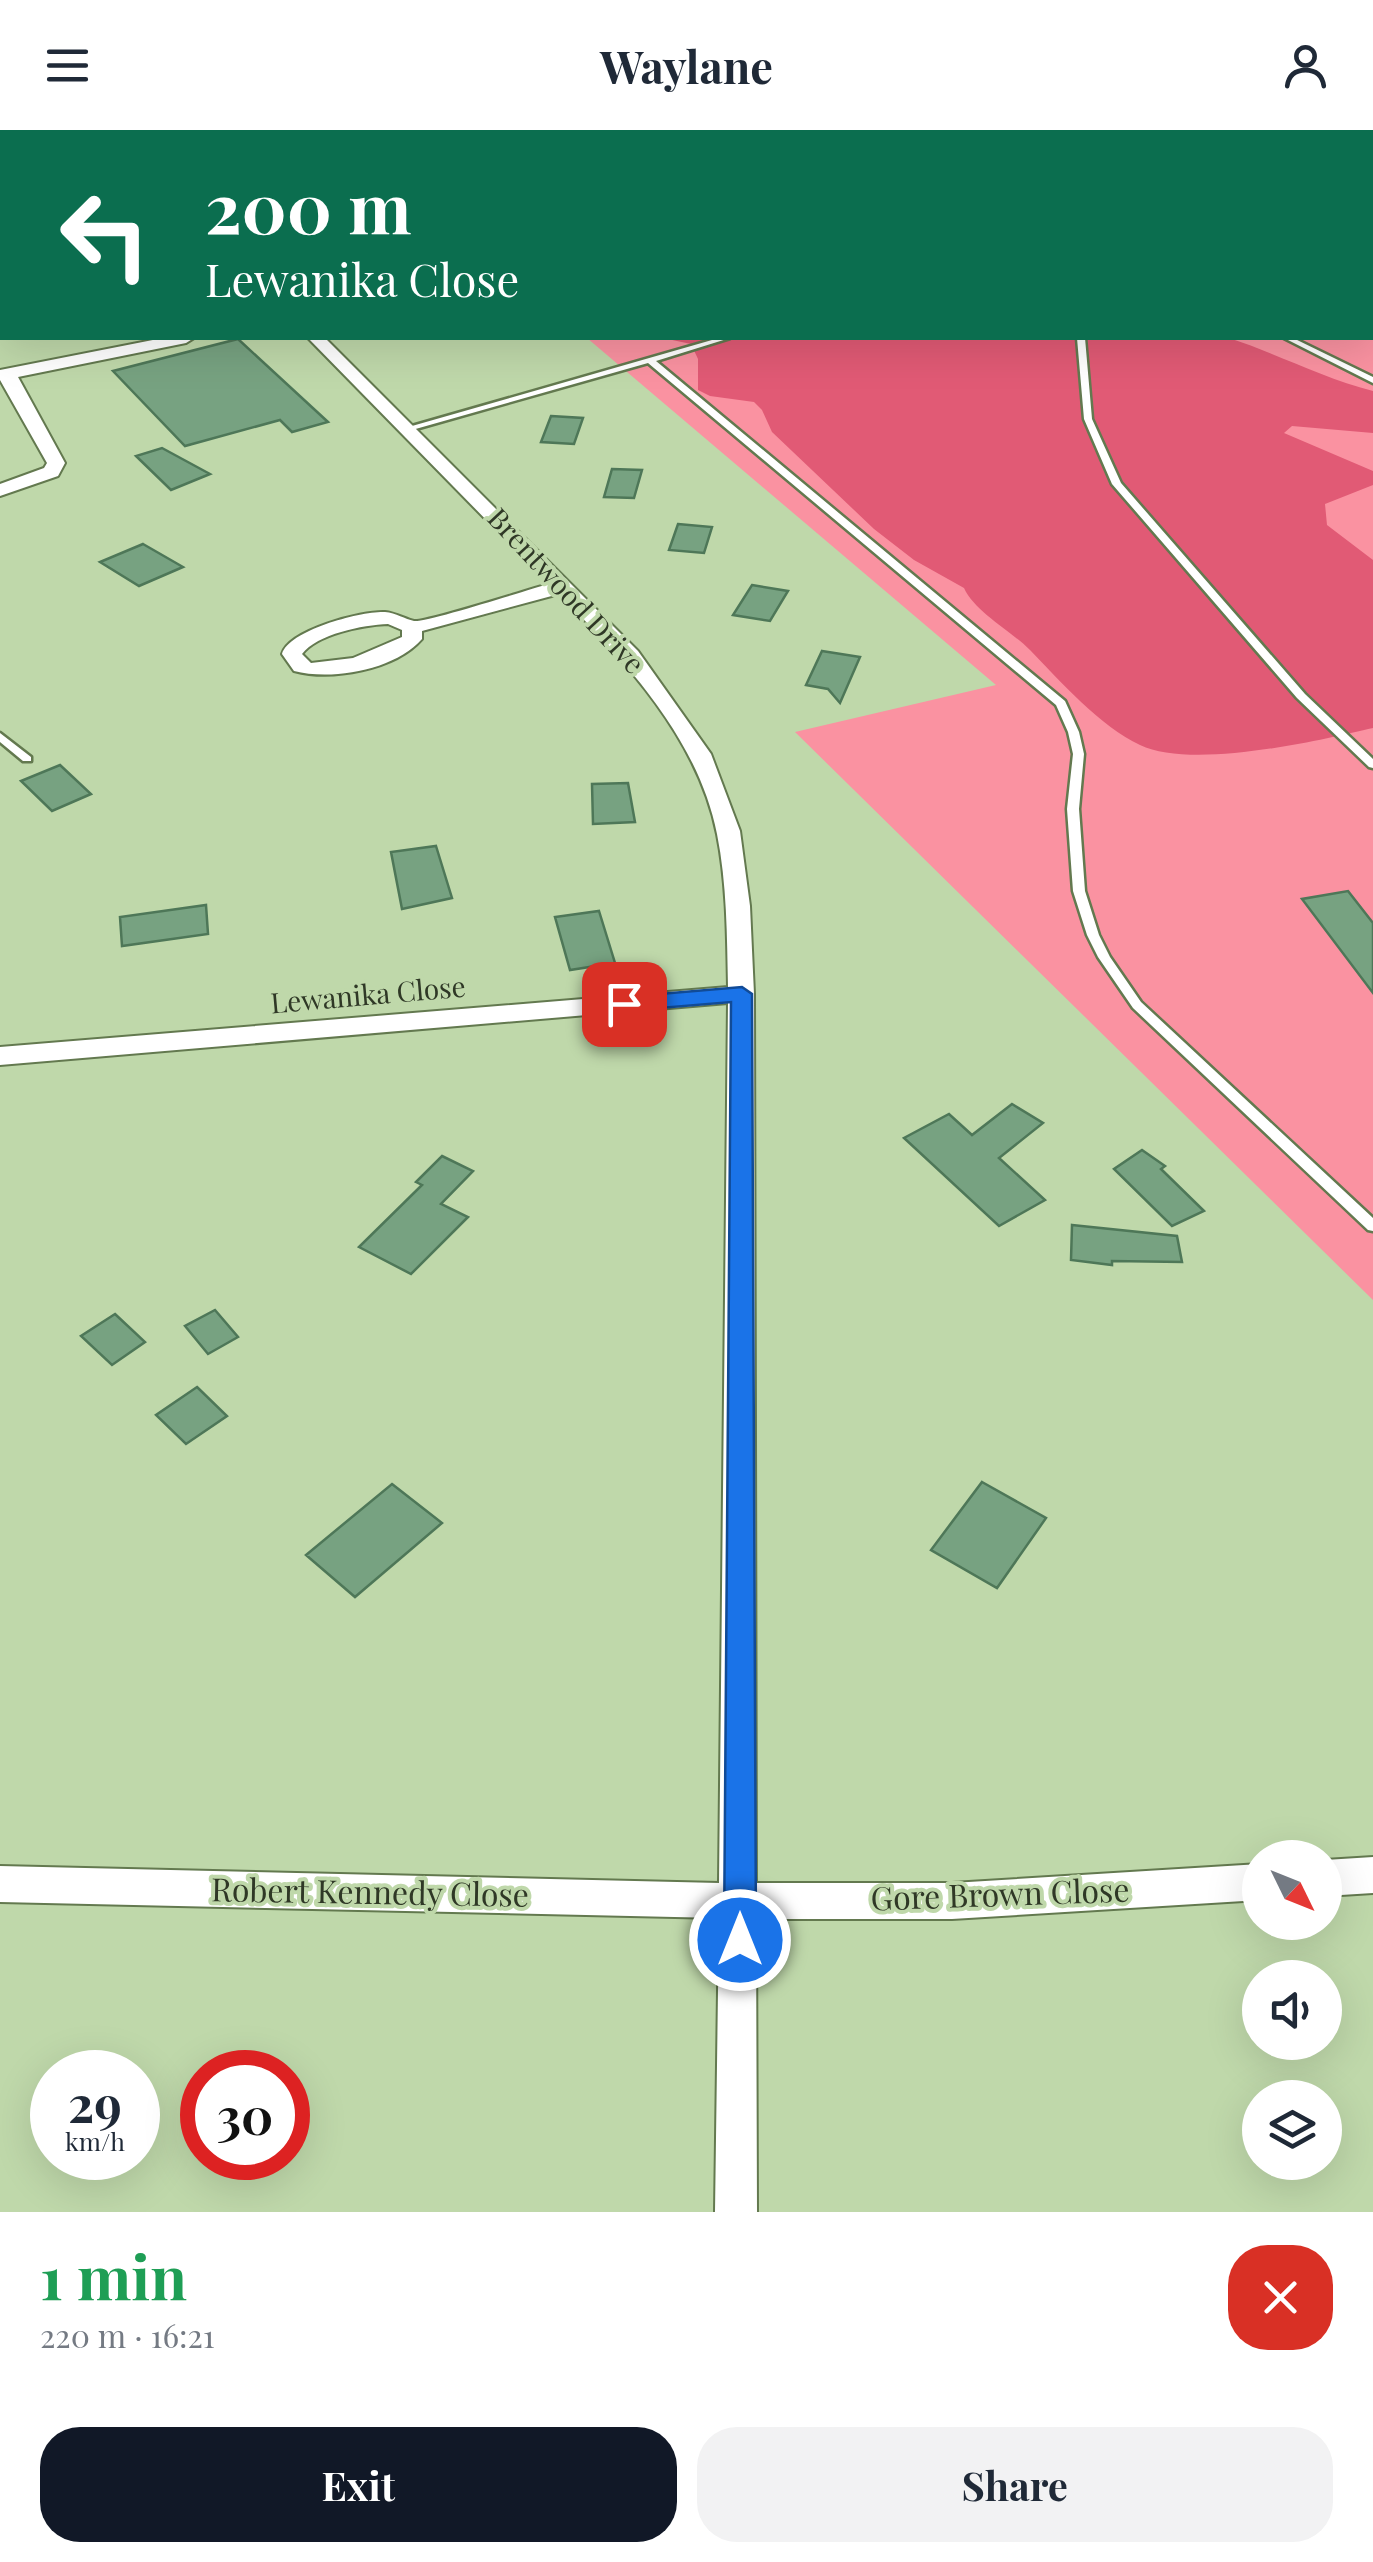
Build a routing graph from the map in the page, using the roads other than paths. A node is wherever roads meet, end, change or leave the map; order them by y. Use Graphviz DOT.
graph roads {
  1 [pos="176,340"];
  2 [pos="318,340"];
  3 [pos="719,340"];
  4 [pos="1081,340"];
  5 [pos="1292,340"];
  6 [pos="650,360"];
  7 [pos="4,374"];
  8 [pos="1373,380"];
  9 [pos="408,428"];
  10 [pos="0,490"];
  11 [pos="565,586"];
  12 [pos="412,628"];
  13 [pos="0,736"];
  14 [pos="27,759"];
  15 [pos="1373,765"];
  16 [pos="742,994"];
  17 [pos="0,1056"];
  18 [pos="1373,1226"];
  19 [pos="1373,1875"];
  20 [pos="1342,1877"];
  21 [pos="1242,1883"];
  22 [pos="0,1884"];
  23 [pos="740,1902"];
  24 [pos="736,2212"];
  1 -- 7 [label="street"];
  2 -- 9 [label="street, Brentwood Drive"];
  3 -- 6 [label="lane"];
  4 -- 15 [label="lane"];
  5 -- 8 [label="lane"];
  6 -- 9 [label="lane"];
  6 -- 18 [label="lane"];
  7 -- 10 [label="street"];
  9 -- 11 [label="street, Brentwood Drive"];
  11 -- 12 [label="street"];
  11 -- 16 [label="street, Brentwood Drive"];
  12 -- 12 [label="street"];
  13 -- 14 [label="lane"];
  16 -- 17 [label="street, Lewanika Close"];
  16 -- 23 [label="street, Brentwood Drive"];
  19 -- 20 [label="street"];
  21 -- 23 [label="street, Gore Brown Close"];
  22 -- 23 [label="street, Robert Kennedy Close"];
  23 -- 24 [label="street, Brentwood Drive"];
}
